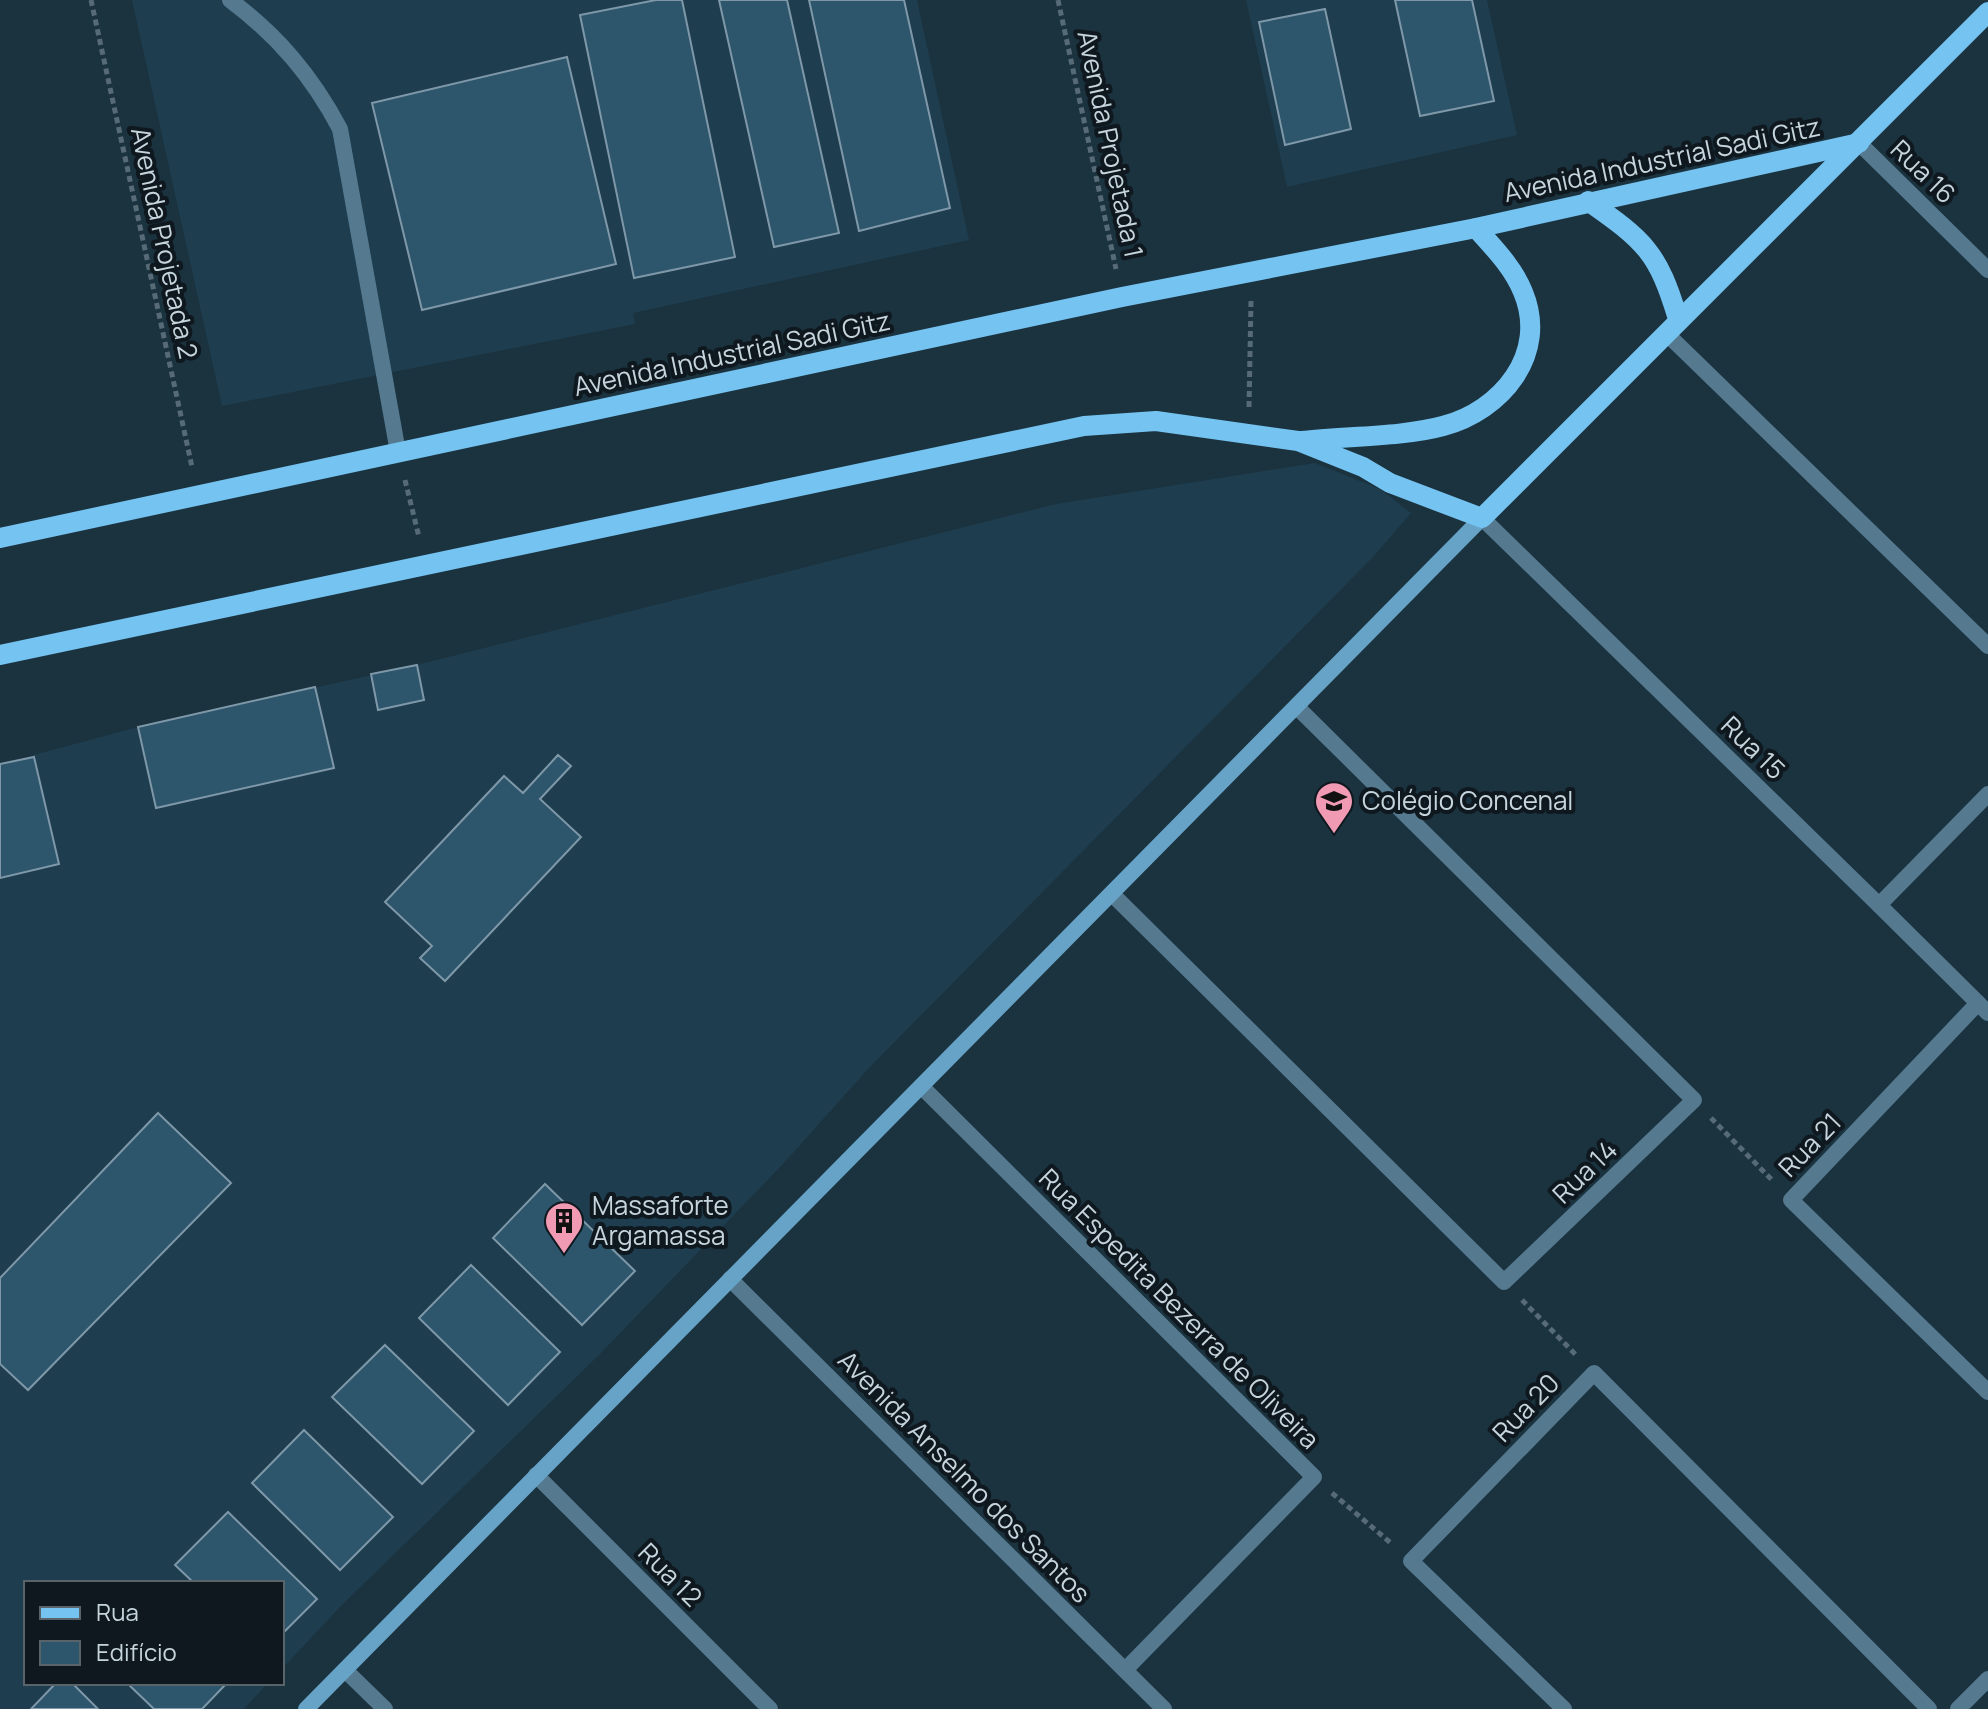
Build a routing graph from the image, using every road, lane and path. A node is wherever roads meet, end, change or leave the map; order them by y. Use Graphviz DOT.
graph roads {
  1 [pos="91,0"];
  2 [pos="230,0"];
  3 [pos="1058,0"];
  4 [pos="1988,12"];
  5 [pos="1859,143"];
  6 [pos="1588,201"];
  7 [pos="1476,228"];
  8 [pos="1988,270"];
  9 [pos="1251,272"];
  10 [pos="1122,297"];
  11 [pos="1673,327"];
  12 [pos="1249,434"];
  13 [pos="1298,441"];
  14 [pos="398,452"];
  15 [pos="199,495"];
  16 [pos="1482,518"];
  17 [pos="0,538"];
  18 [pos="426,565"];
  19 [pos="1988,646"];
  20 [pos="0,655"];
  21 [pos="1298,708"];
  22 [pos="1988,794"];
  23 [pos="1112,894"];
  24 [pos="1879,905"];
  25 [pos="1983,1008"];
  26 [pos="922,1087"];
  27 [pos="1694,1100"];
  28 [pos="1791,1200"];
  29 [pos="730,1279"];
  30 [pos="1504,1282"];
  31 [pos="1594,1373"];
  32 [pos="1988,1392"];
  33 [pos="536,1475"];
  34 [pos="1314,1477"];
  35 [pos="1411,1561"];
  36 [pos="345,1670"];
  37 [pos="1125,1670"];
  38 [pos="1988,1679"];
  39 [pos="306,1709"];
  40 [pos="385,1709"];
  41 [pos="770,1709"];
  42 [pos="1164,1709"];
  43 [pos="1564,1709"];
  44 [pos="1929,1709"];
  45 [pos="1958,1709"];
  1 -- 15 [label="path, Avenida Projetada 2"];
  2 -- 14 [label="street"];
  3 -- 10 [label="path, Avenida Projetada 1"];
  4 -- 5 [label="main road"];
  5 -- 6 [label="main road, Avenida Industrial Sadi Gitz"];
  5 -- 8 [label="street, Rua 16"];
  5 -- 11 [label="main road"];
  6 -- 7 [label="main road, Avenida Industrial Sadi Gitz"];
  6 -- 11 [label="main road"];
  7 -- 9 [label="main road, Avenida Industrial Sadi Gitz"];
  7 -- 13 [label="main road, Avenida Industrial Sadi Gitz"];
  9 -- 10 [label="main road, Avenida Industrial Sadi Gitz"];
  9 -- 12 [label="path"];
  10 -- 14 [label="main road, Avenida Industrial Sadi Gitz"];
  11 -- 16 [label="main road"];
  11 -- 19 [label="street"];
  12 -- 13 [label="main road, Avenida Industrial Sadi Gitz"];
  12 -- 18 [label="main road, Avenida Industrial Sadi Gitz"];
  13 -- 16 [label="main road, Avenida Industrial Sadi Gitz"];
  14 -- 15 [label="main road, Avenida Industrial Sadi Gitz"];
  14 -- 18 [label="path"];
  15 -- 17 [label="main road, Avenida Industrial Sadi Gitz"];
  16 -- 21 [label="street"];
  16 -- 24 [label="street, Rua 15"];
  18 -- 20 [label="main road, Avenida Industrial Sadi Gitz"];
  21 -- 23 [label="street"];
  21 -- 27 [label="street"];
  22 -- 24 [label="street"];
  23 -- 26 [label="street"];
  23 -- 30 [label="street"];
  24 -- 25 [label="street, Rua 15"];
  25 -- 28 [label="street, Rua 21"];
  26 -- 29 [label="street"];
  26 -- 34 [label="street, Rua Espedita Bezerra de Oliveira"];
  27 -- 28 [label="path"];
  27 -- 30 [label="street, Rua 14"];
  28 -- 32 [label="street, Rua 21"];
  29 -- 33 [label="street"];
  29 -- 37 [label="street, Avenida Anselmo dos Santos"];
  30 -- 31 [label="path"];
  31 -- 35 [label="street, Rua 20"];
  31 -- 44 [label="street, Rua 20"];
  33 -- 36 [label="street"];
  33 -- 41 [label="street, Rua 12"];
  34 -- 35 [label="path"];
  34 -- 37 [label="street, Rua Espedita Bezerra de Oliveira"];
  35 -- 43 [label="street"];
  36 -- 39 [label="street"];
  36 -- 40 [label="street"];
  37 -- 42 [label="street, Avenida Anselmo dos Santos"];
  38 -- 45 [label="street"];
}
